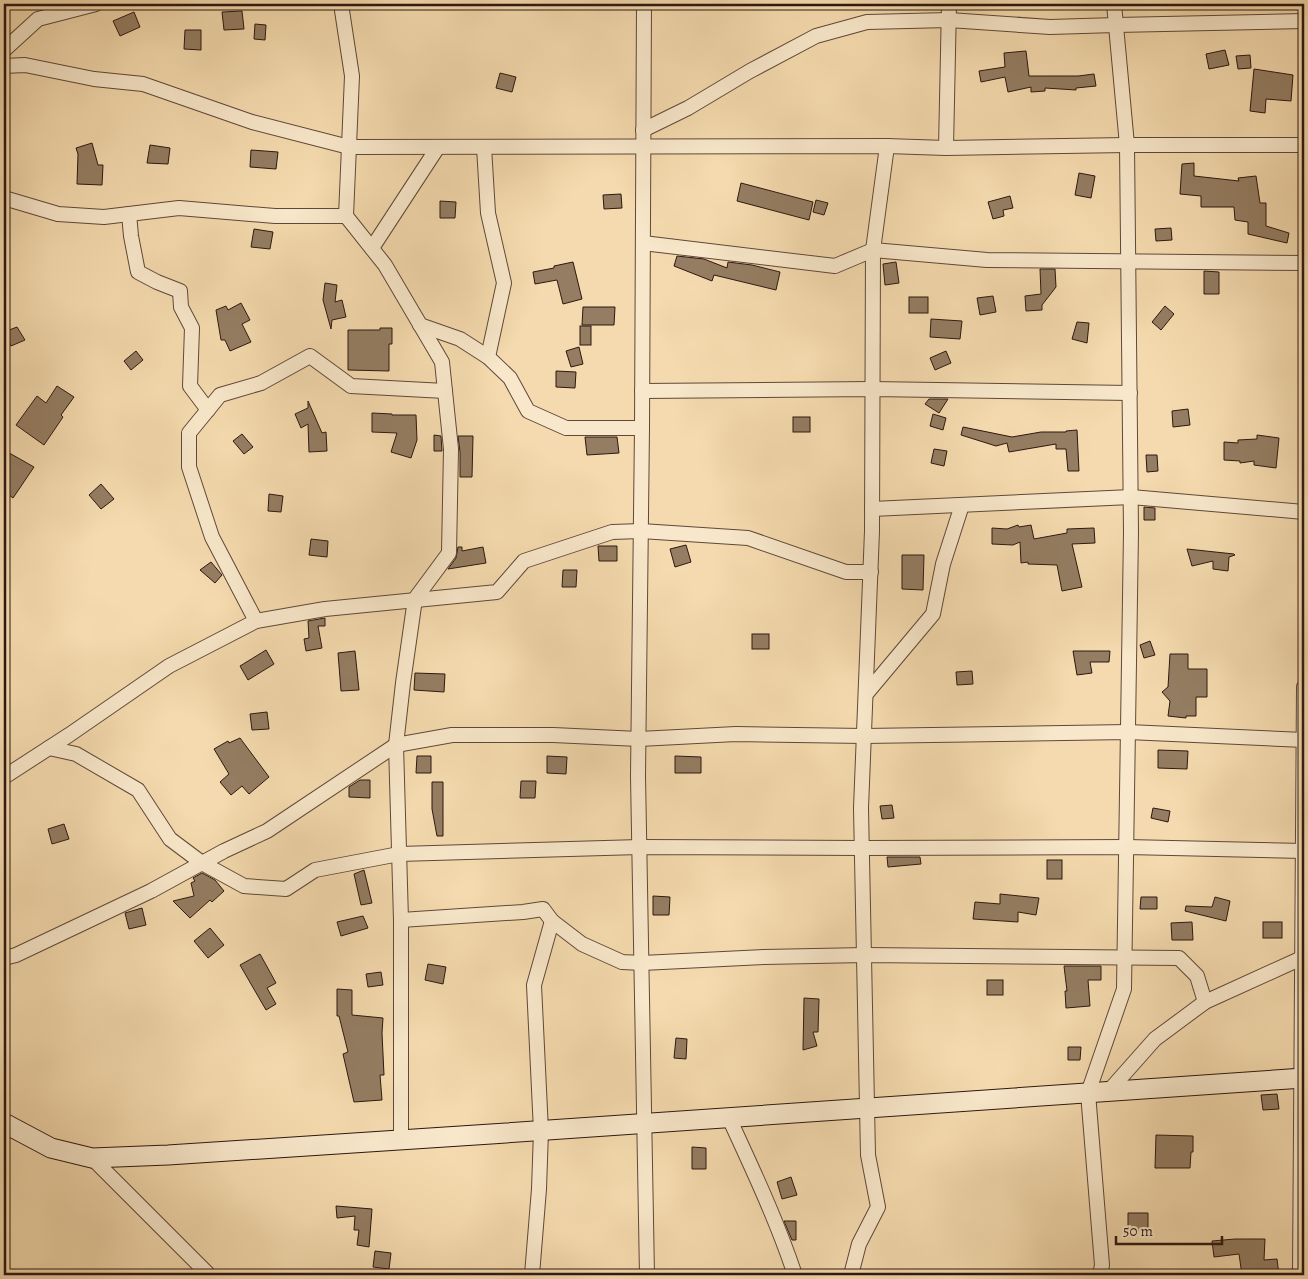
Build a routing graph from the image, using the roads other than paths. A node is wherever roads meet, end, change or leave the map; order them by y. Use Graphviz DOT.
graph roads {
  1 [pos="96,4"];
  2 [pos="341,4"];
  3 [pos="644,4"];
  4 [pos="949,4"];
  5 [pos="1114,4"];
  6 [pos="949,20"];
  7 [pos="1304,21"];
  8 [pos="1116,24"];
  9 [pos="4,50"];
  10 [pos="4,66"];
  11 [pos="643,130"];
  12 [pos="1127,145"];
  13 [pos="1304,145"];
  14 [pos="886,146"];
  15 [pos="349,147"];
  16 [pos="438,147"];
  17 [pos="484,147"];
  18 [pos="643,147"];
  19 [pos="946,148"];
  20 [pos="4,198"];
  21 [pos="129,214"];
  22 [pos="346,216"];
  23 [pos="643,243"];
  24 [pos="372,248"];
  25 [pos="872,250"];
  26 [pos="1128,262"];
  27 [pos="1304,263"];
  28 [pos="420,325"];
  29 [pos="488,357"];
  30 [pos="872,389"];
  31 [pos="445,391"];
  32 [pos="642,391"];
  33 [pos="1130,393"];
  34 [pos="208,410"];
  35 [pos="642,428"];
  36 [pos="1131,497"];
  37 [pos="962,504"];
  38 [pos="872,509"];
  39 [pos="1304,512"];
  40 [pos="641,531"];
  41 [pos="871,572"];
  42 [pos="415,599"];
  43 [pos="256,621"];
  44 [pos="1304,687"];
  45 [pos="866,694"];
  46 [pos="1128,732"];
  47 [pos="864,736"];
  48 [pos="639,739"];
  49 [pos="1304,740"];
  50 [pos="396,745"];
  51 [pos="49,748"];
  52 [pos="4,777"];
  53 [pos="640,847"];
  54 [pos="1127,847"];
  55 [pos="862,848"];
  56 [pos="1304,851"];
  57 [pos="399,854"];
  58 [pos="202,863"];
  59 [pos="401,920"];
  60 [pos="552,921"];
  61 [pos="864,955"];
  62 [pos="1304,957"];
  63 [pos="4,958"];
  64 [pos="1124,959"];
  65 [pos="642,963"];
  66 [pos="1205,1002"];
  67 [pos="1303,1078"];
  68 [pos="1108,1092"];
  69 [pos="1088,1093"];
  70 [pos="867,1109"];
  71 [pos="729,1118"];
  72 [pos="4,1123"];
  73 [pos="645,1124"];
  74 [pos="541,1131"];
  75 [pos="401,1140"];
  76 [pos="92,1158"];
  77 [pos="209,1275"];
  78 [pos="532,1275"];
  79 [pos="647,1275"];
  80 [pos="795,1275"];
  81 [pos="851,1275"];
  82 [pos="1100,1275"];
  83 [pos="1300,1275"];
  1 -- 9 [label="street"];
  2 -- 15 [label="street"];
  3 -- 11 [label="street"];
  4 -- 6 [label="street"];
  5 -- 8 [label="street"];
  6 -- 8 [label="street"];
  6 -- 11 [label="street"];
  6 -- 19 [label="street"];
  7 -- 8 [label="street"];
  8 -- 12 [label="street"];
  10 -- 15 [label="street"];
  11 -- 18 [label="street"];
  12 -- 13 [label="street"];
  12 -- 19 [label="street"];
  12 -- 26 [label="street"];
  14 -- 18 [label="street"];
  14 -- 19 [label="street"];
  14 -- 25 [label="street"];
  15 -- 16 [label="street"];
  15 -- 22 [label="street"];
  16 -- 17 [label="street"];
  16 -- 24 [label="street"];
  17 -- 18 [label="street"];
  17 -- 29 [label="street"];
  18 -- 23 [label="street"];
  20 -- 21 [label="street"];
  21 -- 22 [label="street"];
  21 -- 34 [label="street"];
  22 -- 24 [label="street"];
  23 -- 25 [label="street"];
  23 -- 32 [label="street"];
  24 -- 28 [label="street"];
  25 -- 26 [label="street"];
  25 -- 30 [label="street"];
  26 -- 27 [label="street"];
  26 -- 33 [label="street"];
  28 -- 29 [label="street"];
  28 -- 31 [label="street"];
  29 -- 35 [label="street"];
  30 -- 32 [label="street"];
  30 -- 33 [label="street"];
  30 -- 38 [label="street"];
  31 -- 34 [label="street"];
  31 -- 42 [label="street"];
  32 -- 35 [label="street"];
  33 -- 36 [label="street"];
  34 -- 43 [label="street"];
  35 -- 40 [label="street"];
  36 -- 37 [label="street"];
  36 -- 39 [label="street"];
  36 -- 46 [label="street"];
  37 -- 38 [label="street"];
  37 -- 45 [label="street"];
  38 -- 41 [label="street"];
  40 -- 41 [label="street"];
  40 -- 42 [label="street"];
  40 -- 48 [label="street"];
  41 -- 45 [label="street"];
  42 -- 43 [label="street"];
  42 -- 50 [label="street"];
  43 -- 51 [label="street"];
  44 -- 49 [label="street"];
  45 -- 47 [label="street"];
  46 -- 47 [label="street"];
  46 -- 49 [label="street"];
  46 -- 54 [label="street"];
  47 -- 48 [label="street"];
  47 -- 55 [label="street"];
  48 -- 50 [label="street"];
  48 -- 53 [label="street"];
  49 -- 56 [label="street"];
  50 -- 57 [label="street"];
  50 -- 58 [label="street"];
  51 -- 52 [label="street"];
  51 -- 58 [label="street"];
  53 -- 55 [label="street"];
  53 -- 57 [label="street"];
  53 -- 65 [label="street"];
  54 -- 55 [label="street"];
  54 -- 56 [label="street"];
  54 -- 64 [label="street"];
  55 -- 61 [label="street"];
  56 -- 62 [label="street"];
  57 -- 58 [label="street"];
  57 -- 59 [label="street"];
  58 -- 63 [label="street"];
  59 -- 60 [label="street"];
  59 -- 75 [label="street"];
  60 -- 65 [label="street"];
  60 -- 74 [label="street"];
  61 -- 64 [label="street"];
  61 -- 65 [label="street"];
  61 -- 70 [label="street"];
  62 -- 66 [label="street"];
  62 -- 67 [label="street"];
  64 -- 66 [label="street"];
  64 -- 69 [label="street"];
  65 -- 73 [label="street"];
  66 -- 68 [label="street"];
  67 -- 68 [label="street"];
  67 -- 83 [label="street"];
  68 -- 69 [label="street"];
  69 -- 70 [label="street"];
  69 -- 82 [label="street"];
  70 -- 71 [label="street"];
  70 -- 81 [label="street"];
  71 -- 73 [label="street"];
  71 -- 80 [label="street"];
  72 -- 76 [label="street"];
  73 -- 74 [label="street"];
  73 -- 79 [label="street"];
  74 -- 75 [label="street"];
  74 -- 78 [label="street"];
  75 -- 76 [label="street"];
  76 -- 77 [label="street"];
}
